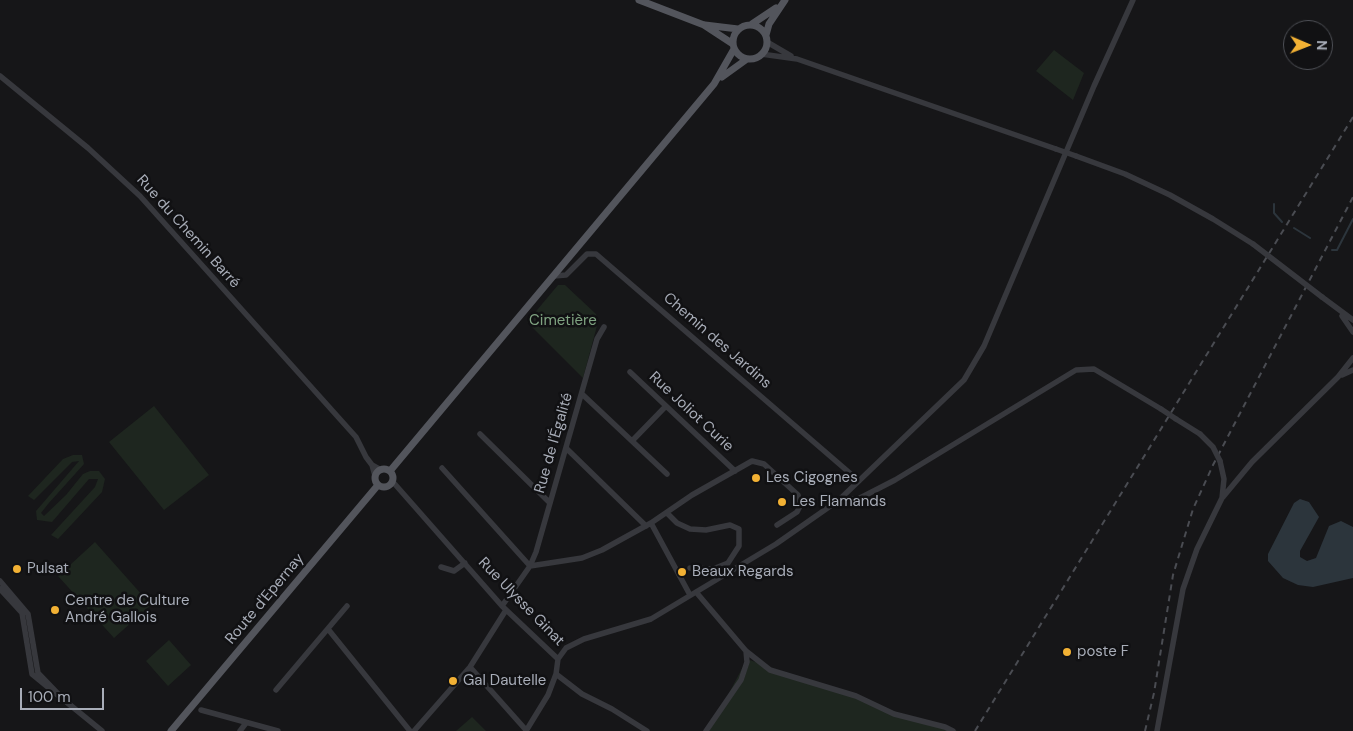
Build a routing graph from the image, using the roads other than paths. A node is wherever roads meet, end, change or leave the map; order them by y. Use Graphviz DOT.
graph roads {
  1 [pos="639,0"];
  2 [pos="1133,0"];
  3 [pos="783,2"];
  4 [pos="752,24"];
  5 [pos="704,25"];
  6 [pos="738,29"];
  7 [pos="766,39"];
  8 [pos="733,46"];
  9 [pos="761,54"];
  10 [pos="747,59"];
  11 [pos="797,59"];
  12 [pos="0,76"];
  13 [pos="714,84"];
  14 [pos="554,276"];
  15 [pos="1339,312"];
  16 [pos="1353,320"];
  17 [pos="604,327"];
  18 [pos="1353,332"];
  19 [pos="1353,358"];
  20 [pos="1353,370"];
  21 [pos="630,372"];
  22 [pos="1338,377"];
  23 [pos="582,394"];
  24 [pos="666,406"];
  25 [pos="480,434"];
  26 [pos="632,441"];
  27 [pos="566,448"];
  28 [pos="372,465"];
  29 [pos="442,468"];
  30 [pos="381,470"];
  31 [pos="390,471"];
  32 [pos="735,471"];
  33 [pos="668,474"];
  34 [pos="375,476"];
  35 [pos="859,481"];
  36 [pos="393,482"];
  37 [pos="378,485"];
  38 [pos="1222,498"];
  39 [pos="839,500"];
  40 [pos="550,503"];
  41 [pos="667,513"];
  42 [pos="649,524"];
  43 [pos="777,524"];
  44 [pos="465,563"];
  45 [pos="530,566"];
  46 [pos="441,567"];
  47 [pos="690,568"];
  48 [pos="0,581"];
  49 [pos="0,589"];
  50 [pos="696,592"];
  51 [pos="690,595"];
  52 [pos="347,606"];
  53 [pos="504,608"];
  54 [pos="328,629"];
  55 [pos="746,651"];
  56 [pos="558,659"];
  57 [pos="470,667"];
  58 [pos="556,674"];
  59 [pos="276,690"];
  60 [pos="64,700"];
  61 [pos="202,710"];
  62 [pos="246,723"];
  63 [pos="102,731"];
  64 [pos="172,731"];
  65 [pos="240,731"];
  66 [pos="278,731"];
  67 [pos="410,731"];
  68 [pos="414,731"];
  69 [pos="526,731"];
  70 [pos="647,731"];
  71 [pos="706,731"];
  72 [pos="953,731"];
  73 [pos="1157,731"];
  1 -- 5 [label="main road"];
  2 -- 35 [label="street"];
  3 -- 4 [label="main road"];
  3 -- 7 [label="main road"];
  4 -- 6 [label="main road"];
  4 -- 7 [label="main road"];
  5 -- 6 [label="main road"];
  5 -- 8 [label="main road"];
  6 -- 8 [label="main road"];
  7 -- 9 [label="main road"];
  7 -- 11 [label="street"];
  8 -- 10 [label="main road"];
  8 -- 13 [label="main road"];
  9 -- 10 [label="main road"];
  9 -- 11 [label="street"];
  10 -- 13 [label="main road"];
  11 -- 15 [label="street, bridge"];
  12 -- 28 [label="street, Rue du Chemin Barré"];
  13 -- 14 [label="main road"];
  14 -- 31 [label="main road"];
  14 -- 35 [label="street, Chemin des Jardins"];
  15 -- 16 [label="street"];
  15 -- 18 [label="street"];
  17 -- 23 [label="street, Rue de l'Égalité"];
  19 -- 22 [label="street"];
  20 -- 22 [label="street"];
  21 -- 24 [label="street, Rue Joliot Curie"];
  22 -- 38 [label="street"];
  23 -- 26 [label="street"];
  23 -- 27 [label="street, Rue de l'Égalité"];
  24 -- 26 [label="street"];
  24 -- 32 [label="street, Rue Joliot Curie"];
  25 -- 40 [label="street"];
  26 -- 33 [label="street"];
  27 -- 40 [label="street, Rue de l'Égalité"];
  27 -- 42 [label="street"];
  28 -- 30 [label="street"];
  28 -- 34 [label="street"];
  29 -- 45 [label="street"];
  30 -- 31 [label="main road"];
  30 -- 34 [label="main road"];
  31 -- 36 [label="main road"];
  32 -- 41 [label="street"];
  32 -- 43 [label="street"];
  34 -- 37 [label="main road"];
  35 -- 39 [label="street"];
  36 -- 37 [label="main road"];
  36 -- 44 [label="street, Rue Ulysse Ginat"];
  37 -- 64 [label="main road, Route d'Epernay"];
  38 -- 39 [label="street, bridge"];
  38 -- 73 [label="street"];
  39 -- 50 [label="street"];
  40 -- 45 [label="street, Rue de l'Égalité"];
  41 -- 42 [label="street"];
  41 -- 47 [label="street"];
  42 -- 45 [label="street"];
  42 -- 51 [label="street"];
  44 -- 46 [label="street, Rue Ulysse Ginat"];
  44 -- 53 [label="street, Rue Ulysse Ginat"];
  45 -- 53 [label="street, Rue de l'Égalité"];
  48 -- 60 [label="street"];
  49 -- 60 [label="street"];
  50 -- 51 [label="street"];
  50 -- 55 [label="street"];
  51 -- 56 [label="street"];
  52 -- 54 [label="street"];
  53 -- 56 [label="street, Rue Ulysse Ginat"];
  53 -- 57 [label="street, Rue de l'Égalité"];
  54 -- 59 [label="street"];
  54 -- 67 [label="street"];
  55 -- 71 [label="street"];
  55 -- 72 [label="street"];
  56 -- 58 [label="street"];
  57 -- 68 [label="street, Rue de l'Égalité"];
  57 -- 69 [label="street"];
  58 -- 69 [label="street"];
  58 -- 70 [label="street"];
  60 -- 63 [label="street"];
  61 -- 62 [label="street"];
  62 -- 65 [label="street"];
  62 -- 66 [label="street"];
}
